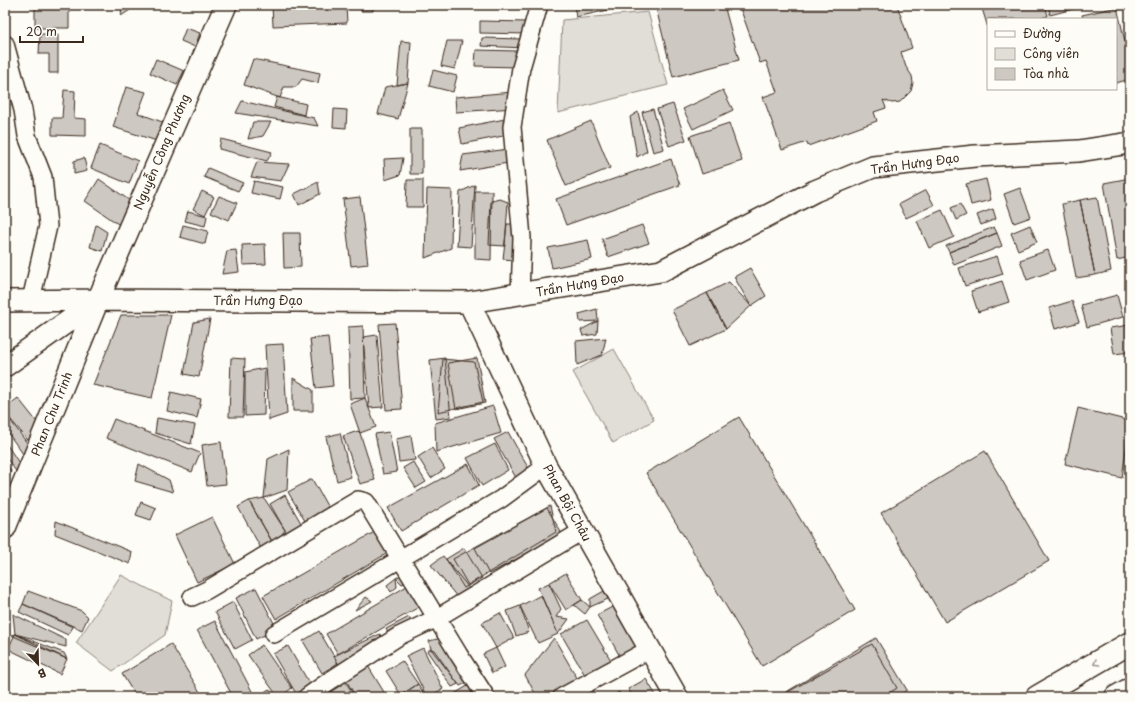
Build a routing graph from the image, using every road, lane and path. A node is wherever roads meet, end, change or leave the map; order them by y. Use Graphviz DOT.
graph roads {
  1 [pos="226,5"];
  2 [pos="539,5"];
  3 [pos="5,44"];
  4 [pos="1130,143"];
  5 [pos="520,295"];
  6 [pos="31,300"];
  7 [pos="98,300"];
  8 [pos="5,301"];
  9 [pos="469,302"];
  10 [pos="5,366"];
  11 [pos="546,466"];
  12 [pos="5,528"];
  13 [pos="582,531"];
  14 [pos="401,559"];
  15 [pos="192,597"];
  16 [pos="437,618"];
  17 [pos="274,634"];
  18 [pos="1130,643"];
  19 [pos="650,649"];
  20 [pos="1130,689"];
  21 [pos="307,697"];
  22 [pos="486,697"];
  23 [pos="562,697"];
  24 [pos="677,697"];
  25 [pos="1038,697"];
  26 [pos="1116,697"];
  1 -- 7 [label="street, Nguyễn Công Phương"];
  2 -- 5 [label="street"];
  3 -- 6 [label="street"];
  4 -- 5 [label="street, Trần Hưng Đạo"];
  5 -- 9 [label="street, Trần Hưng Đạo"];
  6 -- 7 [label="street, Trần Hưng Đạo"];
  6 -- 8 [label="street, Trần Hưng Đạo"];
  7 -- 9 [label="street, Trần Hưng Đạo"];
  7 -- 10 [label="street"];
  7 -- 12 [label="street, Phan Chu Trinh"];
  9 -- 11 [label="street, Phan Bội Châu"];
  11 -- 13 [label="street, Phan Bội Châu"];
  11 -- 14 [label="street"];
  13 -- 16 [label="street"];
  13 -- 19 [label="street, Phan Bội Châu"];
  14 -- 15 [label="street"];
  14 -- 16 [label="street"];
  14 -- 17 [label="street"];
  16 -- 21 [label="street"];
  16 -- 22 [label="street"];
  18 -- 25 [label="main road, one-way"];
  19 -- 23 [label="street"];
  19 -- 24 [label="street, Phan Bội Châu"];
  20 -- 26 [label="main road"];
}
